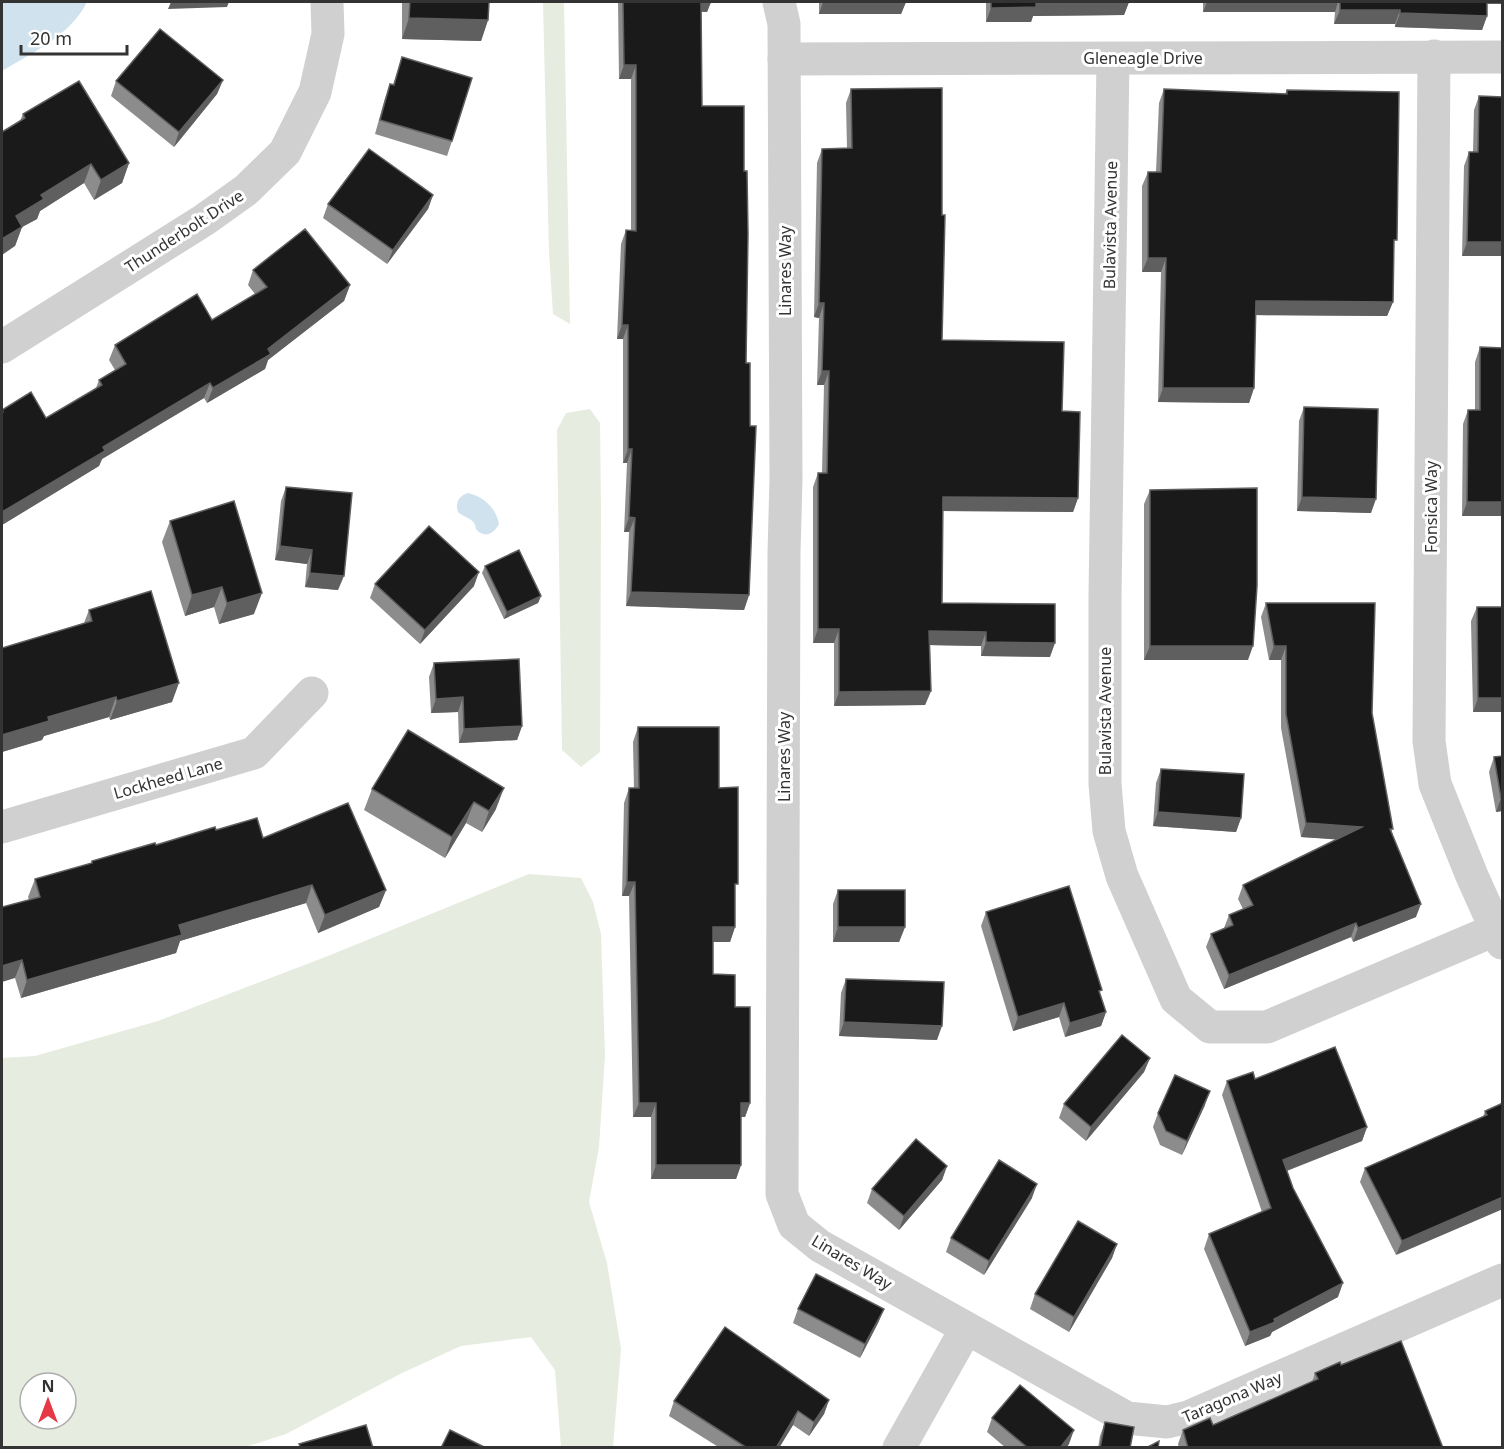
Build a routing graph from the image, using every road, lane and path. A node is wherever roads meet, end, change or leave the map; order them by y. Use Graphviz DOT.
graph roads {
  1 [pos="327,2"];
  2 [pos="779,2"];
  3 [pos="1434,56"];
  4 [pos="1503,57"];
  5 [pos="784,59"];
  6 [pos="1113,59"];
  7 [pos="2,347"];
  8 [pos="312,693"];
  9 [pos="2,827"];
  10 [pos="1501,933"];
  11 [pos="1503,1280"];
  12 [pos="966,1329"];
  13 [pos="899,1448"];
  1 -- 7 [label="street, Thunderbolt Drive"];
  2 -- 5 [label="street, Linares Way"];
  3 -- 4 [label="street, Gleneagle Drive"];
  3 -- 6 [label="street, Gleneagle Drive"];
  3 -- 10 [label="street, Fonsica Way"];
  5 -- 6 [label="street, Gleneagle Drive"];
  5 -- 12 [label="street, Linares Way"];
  6 -- 10 [label="street, Bulavista Avenue"];
  8 -- 9 [label="street, Lockheed Lane"];
  11 -- 12 [label="street, Taragona Way"];
  12 -- 13 [label="street"];
}
